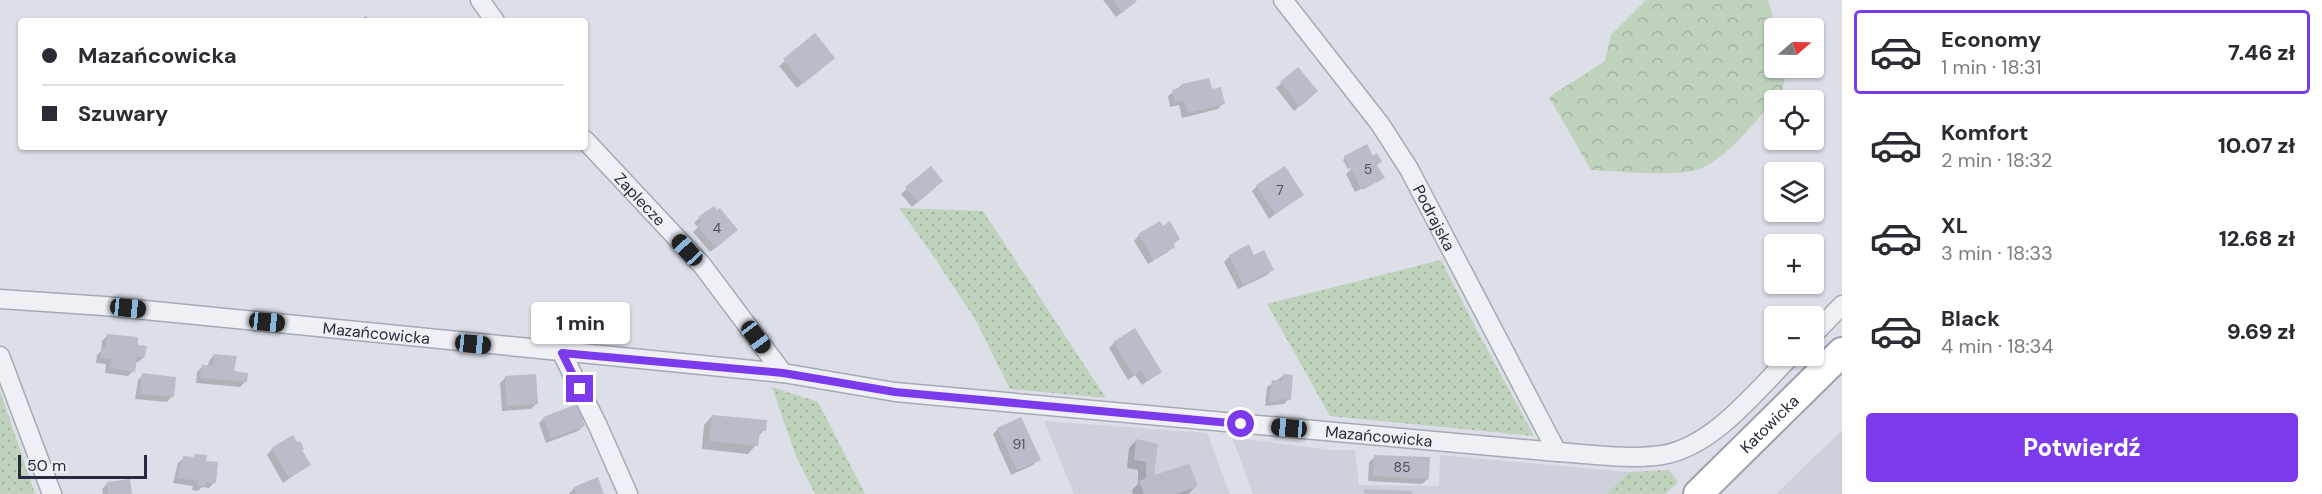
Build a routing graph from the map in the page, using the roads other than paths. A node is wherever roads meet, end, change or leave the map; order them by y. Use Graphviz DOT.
graph roads {
  1 [pos="480,0"];
  2 [pos="1283,0"];
  3 [pos="493,18"];
  4 [pos="588,143"];
  5 [pos="0,299"];
  6 [pos="1842,305"];
  7 [pos="1824,323"];
  8 [pos="1842,352"];
  9 [pos="562,353"];
  10 [pos="0,356"];
  11 [pos="1781,366"];
  12 [pos="783,373"];
  13 [pos="1557,452"];
  14 [pos="52,494"];
  15 [pos="628,494"];
  16 [pos="1698,494"];
  1 -- 3 [label="street"];
  2 -- 13 [label="street, Podrajska"];
  4 -- 12 [label="street, Zaplecze"];
  5 -- 9 [label="street, Mazańcowicka"];
  6 -- 7 [label="street"];
  8 -- 16 [label="main road, Katowicka"];
  9 -- 12 [label="street, Mazańcowicka"];
  9 -- 15 [label="street"];
  10 -- 14 [label="street"];
  11 -- 13 [label="street, Mazańcowicka"];
  12 -- 13 [label="street, Mazańcowicka"];
}
